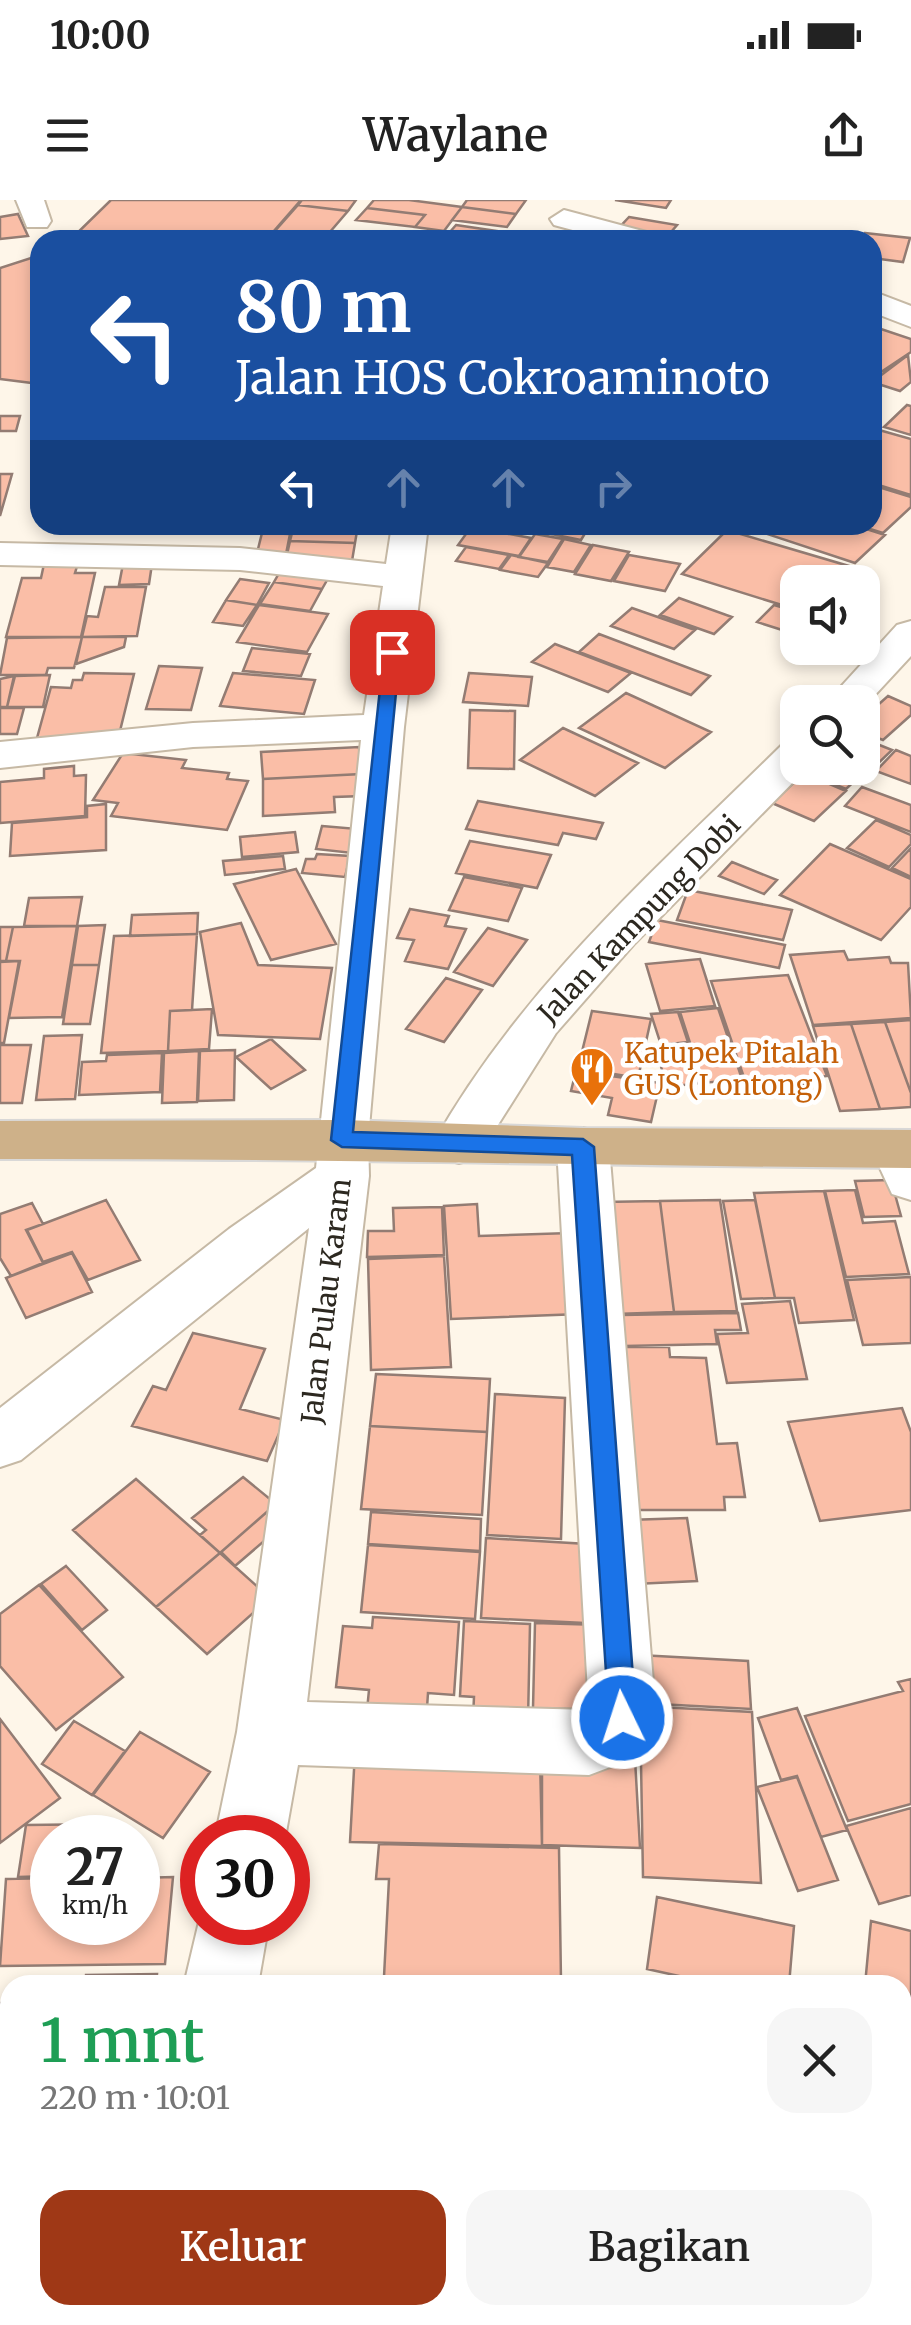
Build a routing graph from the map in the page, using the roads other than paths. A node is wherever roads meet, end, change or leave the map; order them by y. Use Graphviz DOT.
graph roads {
  1 [pos="564,220"];
  2 [pos="595,230"];
  3 [pos="882,305"];
  4 [pos="911,318"];
  5 [pos="408,535"];
  6 [pos="0,554"];
  7 [pos="401,578"];
  8 [pos="911,634"];
  9 [pos="864,685"];
  10 [pos="880,692"];
  11 [pos="911,694"];
  12 [pos="383,727"];
  13 [pos="0,754"];
  14 [pos="780,771"];
  15 [pos="0,1140"];
  16 [pos="460,1144"];
  17 [pos="583,1147"];
  18 [pos="342,1158"];
  19 [pos="906,1159"];
  20 [pos="0,1442"];
  21 [pos="270,1732"];
  22 [pos="254,1815"];
  23 [pos="229,1945"];
  24 [pos="223,1975"];
  1 -- 2 [label="street"];
  3 -- 4 [label="street"];
  5 -- 7 [label="street, Jalan Pulau Karam"];
  6 -- 7 [label="street"];
  7 -- 12 [label="street, Jalan Pulau Karam"];
  8 -- 9 [label="street"];
  10 -- 11 [label="street"];
  12 -- 13 [label="street"];
  12 -- 18 [label="street, Jalan Pulau Karam"];
  14 -- 16 [label="street, Jalan Kampung Dobi"];
  15 -- 18 [label="main road"];
  16 -- 17 [label="main road"];
  16 -- 18 [label="main road"];
  17 -- 19 [label="main road"];
  17 -- 21 [label="street"];
  18 -- 20 [label="street"];
  18 -- 21 [label="street, Jalan Pulau Karam"];
  21 -- 22 [label="street, Jalan Pulau Karam"];
  23 -- 24 [label="street"];
}
